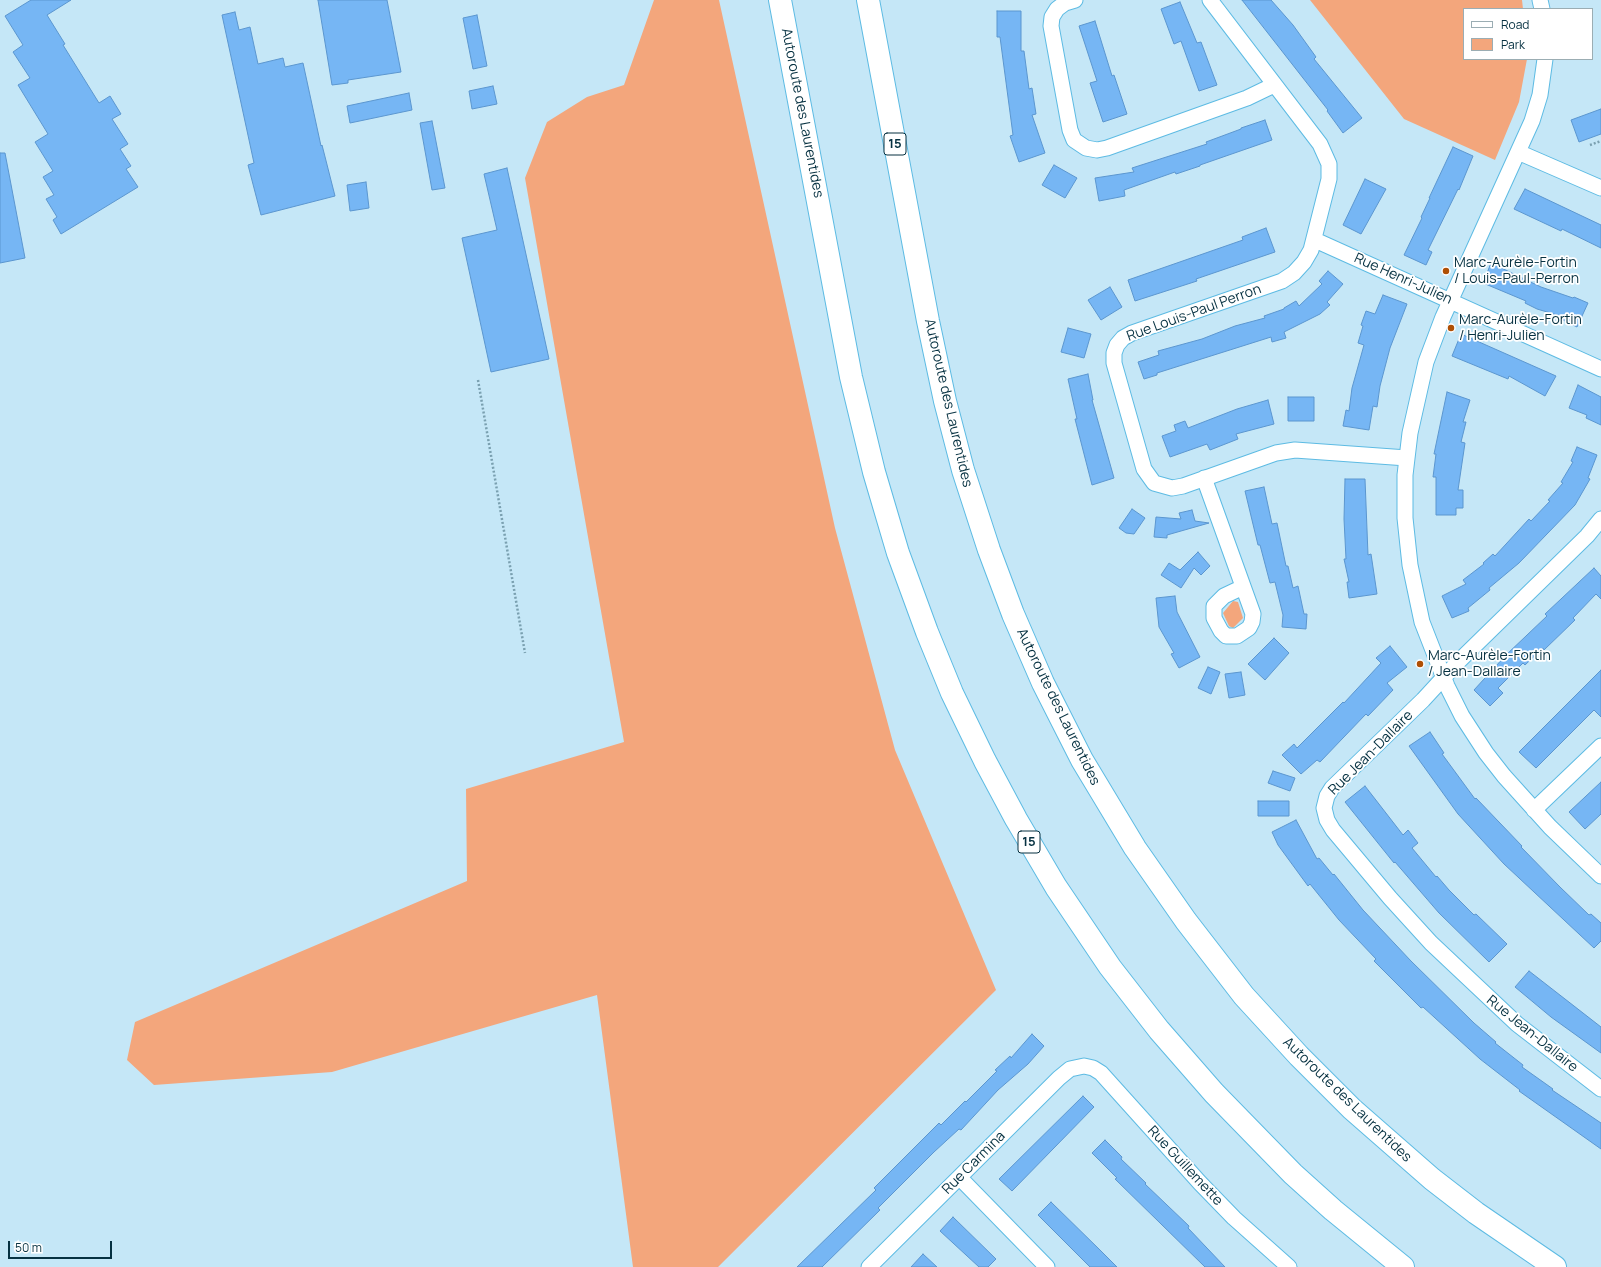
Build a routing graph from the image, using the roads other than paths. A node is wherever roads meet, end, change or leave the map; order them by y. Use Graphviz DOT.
graph roads {
  1 [pos="772,0"];
  2 [pos="780,0"];
  3 [pos="868,0"];
  4 [pos="1075,0"];
  5 [pos="1210,0"];
  6 [pos="789,41"];
  7 [pos="1545,60"];
  8 [pos="1274,85"];
  9 [pos="1518,152"];
  10 [pos="1601,188"];
  11 [pos="1315,240"];
  12 [pos="1451,301"];
  13 [pos="1601,369"];
  14 [pos="1407,458"];
  15 [pos="1204,478"];
  16 [pos="1601,519"];
  17 [pos="1243,587"];
  18 [pos="1444,678"];
  19 [pos="1601,746"];
  20 [pos="1534,810"];
  21 [pos="1601,876"];
  22 [pos="1084,1066"];
  23 [pos="1601,1089"];
  24 [pos="960,1178"];
  25 [pos="869,1267"];
  26 [pos="1047,1267"];
  27 [pos="1289,1267"];
  28 [pos="1403,1267"];
  29 [pos="1555,1267"];
  1 -- 6 [label="highway"];
  2 -- 6 [label="highway, Autoroute des Laurentides / 15"];
  3 -- 29 [label="highway, Autoroute des Laurentides / 15"];
  4 -- 8 [label="street"];
  5 -- 8 [label="street, Rue Louis-Paul Perron"];
  6 -- 28 [label="highway, Autoroute des Laurentides / 15"];
  7 -- 9 [label="street"];
  8 -- 11 [label="street, Rue Louis-Paul Perron"];
  9 -- 10 [label="street"];
  9 -- 12 [label="street"];
  11 -- 12 [label="street, Rue Henri-Julien"];
  11 -- 15 [label="street, Rue Louis-Paul Perron"];
  12 -- 13 [label="street, Rue Henri-Julien"];
  12 -- 14 [label="street"];
  14 -- 15 [label="street, Rue Louis-Paul Perron"];
  14 -- 18 [label="street"];
  15 -- 17 [label="street"];
  16 -- 18 [label="street, Rue Jean-Dallaire"];
  18 -- 20 [label="street"];
  18 -- 23 [label="street, Rue Jean-Dallaire"];
  19 -- 20 [label="street"];
  20 -- 21 [label="street"];
  22 -- 24 [label="street, Rue Carmina"];
  22 -- 27 [label="street, Rue Guillemette"];
  24 -- 25 [label="street, Rue Carmina"];
  24 -- 26 [label="street"];
}
